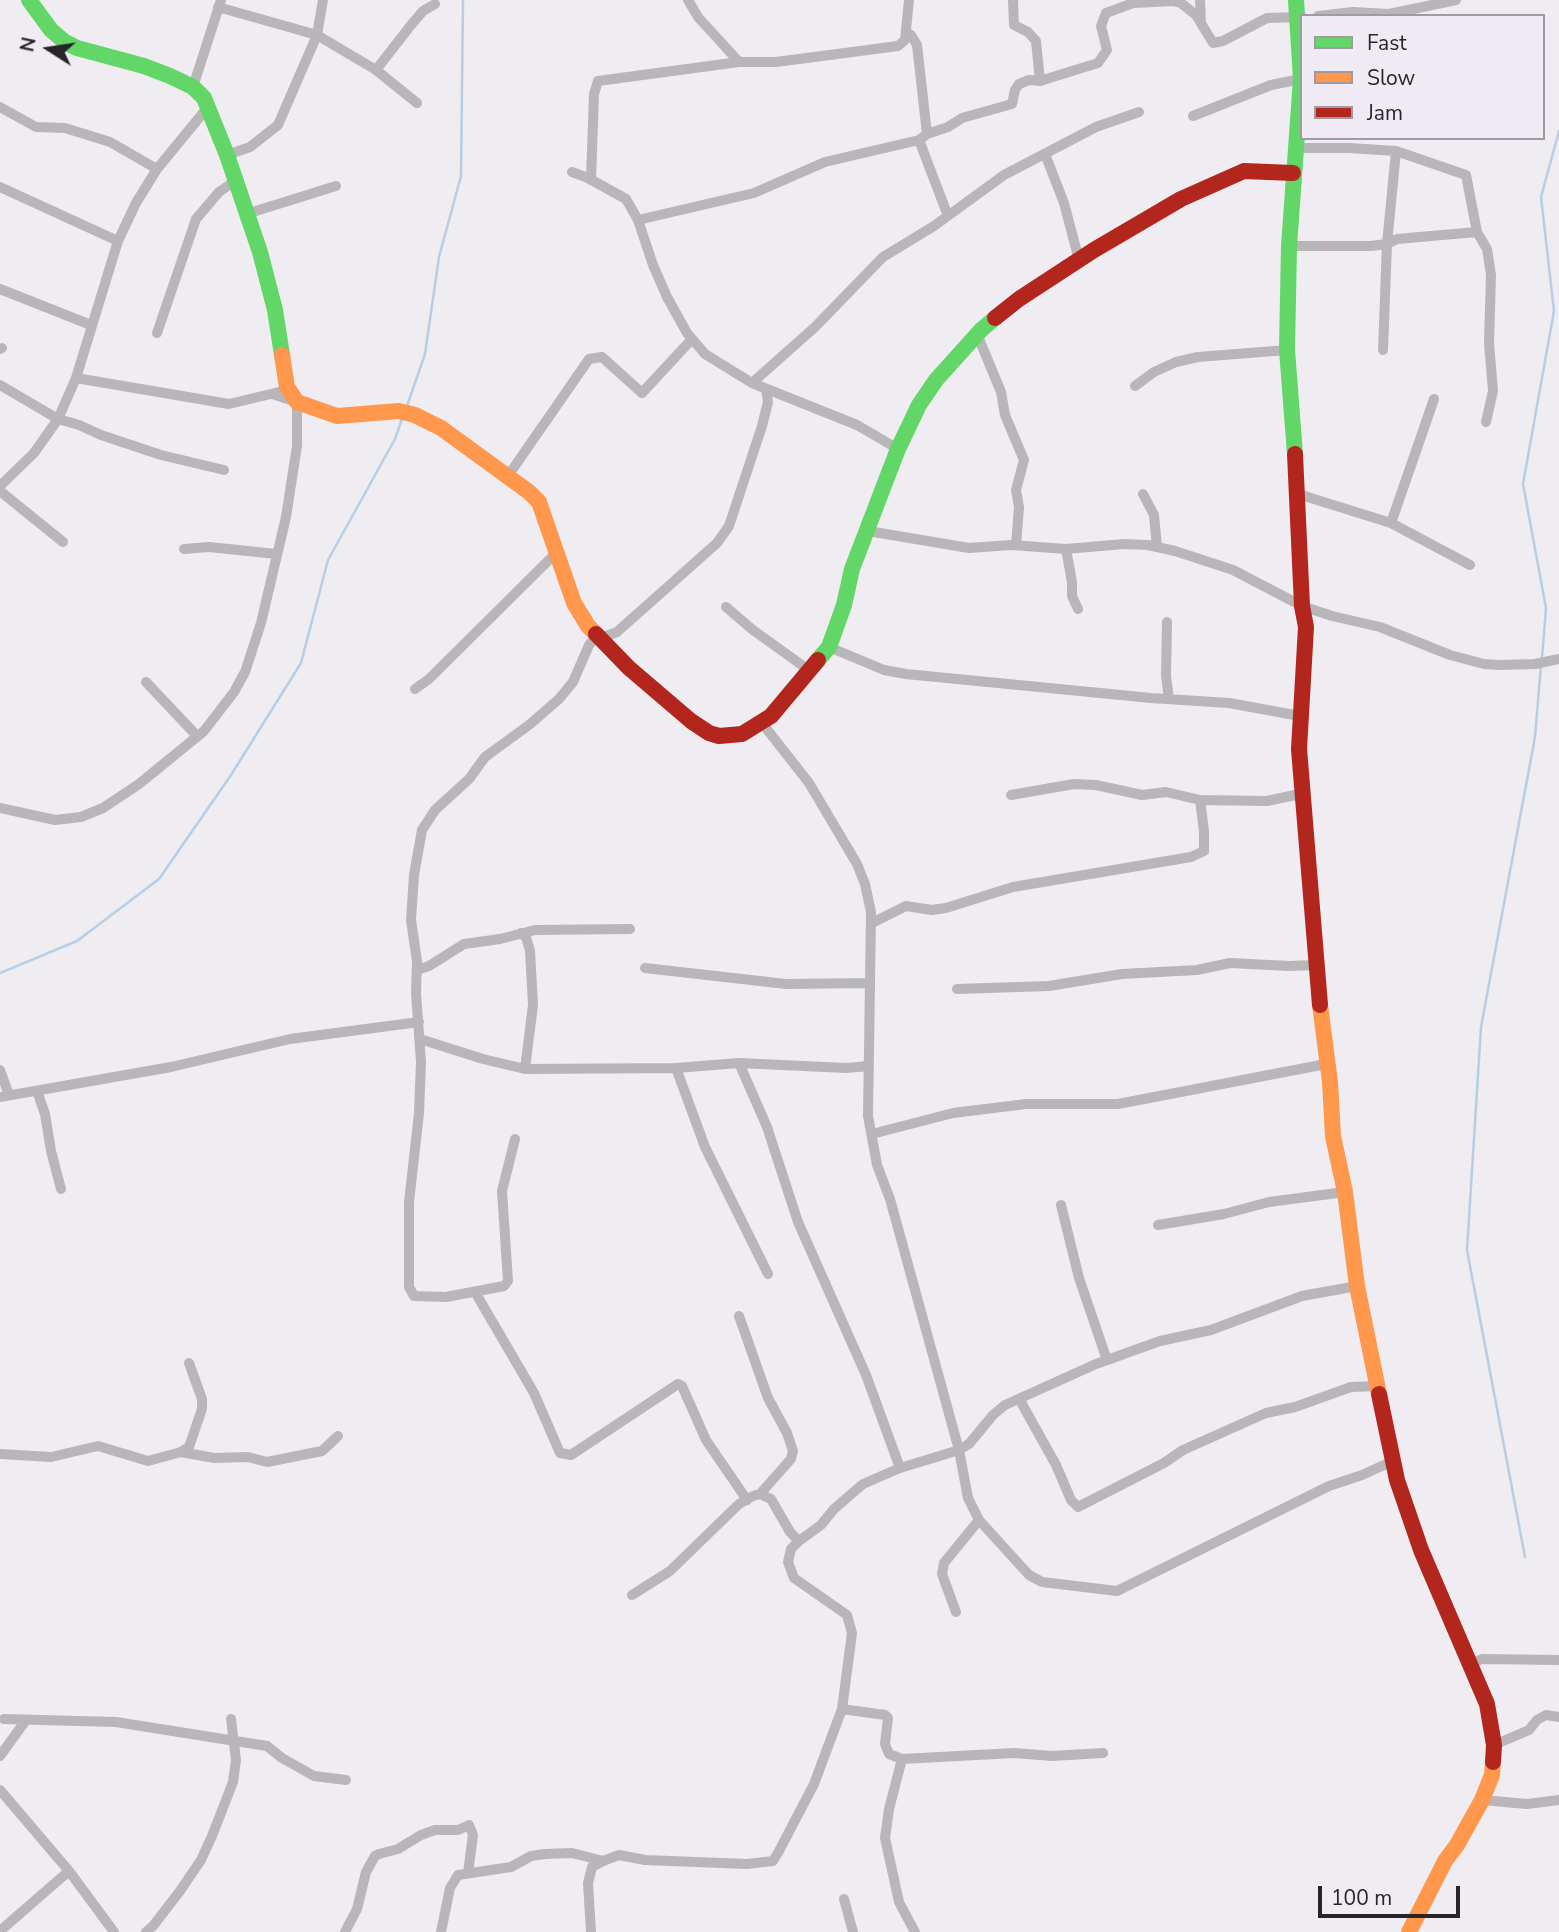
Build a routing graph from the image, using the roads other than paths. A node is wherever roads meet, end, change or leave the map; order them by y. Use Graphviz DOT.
graph roads {
  1 [pos="29,0"];
  2 [pos="323,0"];
  3 [pos="688,0"];
  4 [pos="909,0"];
  5 [pos="1013,0"];
  6 [pos="1200,0"];
  7 [pos="1296,0"];
  8 [pos="1456,0"];
  9 [pos="219,4"];
  10 [pos="435,4"];
  11 [pos="1336,14"];
  12 [pos="1389,14"];
  13 [pos="1389,14"];
  14 [pos="1299,18"];
  15 [pos="1202,26"];
  16 [pos="907,33"];
  17 [pos="317,35"];
  18 [pos="1300,48"];
  19 [pos="739,62"];
  20 [pos="376,70"];
  21 [pos="1300,79"];
  22 [pos="1040,82"];
  23 [pos="194,86"];
  24 [pos="1300,96"];
  25 [pos="417,103"];
  26 [pos="0,107"];
  27 [pos="208,107"];
  28 [pos="1139,112"];
  29 [pos="1194,116"];
  30 [pos="923,137"];
  31 [pos="1297,148"];
  32 [pos="1396,151"];
  33 [pos="1045,154"];
  34 [pos="227,155"];
  35 [pos="157,169"];
  36 [pos="572,172"];
  37 [pos="1293,173"];
  38 [pos="591,180"];
  39 [pos="235,181"];
  40 [pos="336,186"];
  41 [pos="0,187"];
  42 [pos="246,214"];
  43 [pos="948,216"];
  44 [pos="638,219"];
  45 [pos="1477,232"];
  46 [pos="118,241"];
  47 [pos="1387,244"];
  48 [pos="1289,246"];
  49 [pos="1079,260"];
  50 [pos="0,289"];
  51 [pos="91,326"];
  52 [pos="157,333"];
  53 [pos="977,334"];
  54 [pos="692,339"];
  55 [pos="1383,350"];
  56 [pos="1287,351"];
  57 [pos="76,378"];
  58 [pos="752,383"];
  59 [pos="0,385"];
  60 [pos="1135,386"];
  61 [pos="766,389"];
  62 [pos="281,391"];
  63 [pos="1434,399"];
  64 [pos="297,402"];
  65 [pos="58,419"];
  66 [pos="1486,422"];
  67 [pos="898,449"];
  68 [pos="224,470"];
  69 [pos="508,476"];
  70 [pos="0,489"];
  71 [pos="1143,494"];
  72 [pos="1298,494"];
  73 [pos="1391,523"];
  74 [pos="868,531"];
  75 [pos="63,542"];
  76 [pos="1016,545"];
  77 [pos="1157,547"];
  78 [pos="184,549"];
  79 [pos="1066,550"];
  80 [pos="557,552"];
  81 [pos="276,554"];
  82 [pos="1470,565"];
  83 [pos="1302,606"];
  84 [pos="726,607"];
  85 [pos="1078,609"];
  86 [pos="1167,622"];
  87 [pos="597,637"];
  88 [pos="829,647"];
  89 [pos="1559,659"];
  90 [pos="810,671"];
  91 [pos="146,682"];
  92 [pos="415,690"];
  93 [pos="1169,699"];
  94 [pos="1300,716"];
  95 [pos="762,723"];
  96 [pos="197,736"];
  97 [pos="1011,794"];
  98 [pos="1200,800"];
  99 [pos="1302,800"];
  100 [pos="0,808"];
  101 [pos="872,923"];
  102 [pos="630,929"];
  103 [pos="521,933"];
  104 [pos="1316,965"];
  105 [pos="645,968"];
  106 [pos="417,970"];
  107 [pos="870,983"];
  108 [pos="957,989"];
  109 [pos="419,1022"];
  110 [pos="420,1039"];
  111 [pos="739,1063"];
  112 [pos="1326,1064"];
  113 [pos="869,1066"];
  114 [pos="676,1068"];
  115 [pos="525,1069"];
  116 [pos="0,1070"];
  117 [pos="37,1091"];
  118 [pos="4,1096"];
  119 [pos="872,1134"];
  120 [pos="515,1139"];
  121 [pos="61,1189"];
  122 [pos="1345,1192"];
  123 [pos="1061,1205"];
  124 [pos="1158,1225"];
  125 [pos="768,1274"];
  126 [pos="1357,1286"];
  127 [pos="475,1292"];
  128 [pos="738,1316"];
  129 [pos="1107,1360"];
  130 [pos="190,1363"];
  131 [pos="1377,1386"];
  132 [pos="1021,1398"];
  133 [pos="338,1436"];
  134 [pos="959,1450"];
  135 [pos="181,1452"];
  136 [pos="0,1454"];
  137 [pos="1392,1461"];
  138 [pos="900,1468"];
  139 [pos="760,1494"];
  140 [pos="747,1500"];
  141 [pos="979,1520"];
  142 [pos="799,1541"];
  143 [pos="632,1595"];
  144 [pos="956,1612"];
  145 [pos="1559,1660"];
  146 [pos="1470,1664"];
  147 [pos="842,1709"];
  148 [pos="1559,1717"];
  149 [pos="4,1719"];
  150 [pos="231,1719"];
  151 [pos="26,1720"];
  152 [pos="235,1741"];
  153 [pos="1494,1745"];
  154 [pos="1103,1754"];
  155 [pos="0,1756"];
  156 [pos="902,1759"];
  157 [pos="346,1780"];
  158 [pos="0,1790"];
  159 [pos="1482,1800"];
  160 [pos="1559,1800"];
  161 [pos="603,1861"];
  162 [pos="69,1871"];
  163 [pos="468,1872"];
  164 [pos="844,1899"];
  165 [pos="0,1931"];
  166 [pos="114,1932"];
  167 [pos="146,1932"];
  168 [pos="345,1932"];
  169 [pos="441,1932"];
  170 [pos="591,1932"];
  171 [pos="853,1932"];
  172 [pos="915,1932"];
  173 [pos="1409,1932"];
  1 -- 23 [label="street"];
  2 -- 17 [label="street"];
  3 -- 19 [label="street"];
  4 -- 16 [label="street"];
  5 -- 22 [label="street"];
  6 -- 15 [label="street"];
  7 -- 14 [label="street"];
  8 -- 12 [label="street"];
  9 -- 17 [label="street"];
  9 -- 23 [label="street"];
  10 -- 20 [label="street"];
  11 -- 13 [label="street"];
  14 -- 15 [label="street"];
  14 -- 18 [label="street"];
  15 -- 22 [label="street"];
  16 -- 19 [label="street"];
  16 -- 30 [label="street"];
  17 -- 20 [label="street"];
  17 -- 34 [label="street"];
  19 -- 38 [label="street"];
  20 -- 25 [label="street"];
  21 -- 29 [label="street"];
  22 -- 30 [label="street"];
  23 -- 27 [label="street"];
  24 -- 31 [label="street"];
  26 -- 35 [label="street"];
  27 -- 34 [label="street"];
  27 -- 35 [label="street"];
  28 -- 33 [label="street"];
  30 -- 43 [label="street"];
  30 -- 44 [label="street"];
  31 -- 32 [label="street"];
  31 -- 37 [label="street"];
  32 -- 45 [label="street"];
  32 -- 47 [label="street"];
  33 -- 43 [label="street"];
  33 -- 49 [label="street"];
  34 -- 39 [label="street"];
  35 -- 46 [label="street"];
  36 -- 38 [label="street"];
  37 -- 48 [label="street"];
  37 -- 49 [label="street"];
  38 -- 44 [label="street"];
  39 -- 42 [label="street"];
  39 -- 52 [label="street"];
  40 -- 42 [label="street"];
  41 -- 46 [label="street"];
  42 -- 62 [label="street"];
  43 -- 58 [label="street"];
  44 -- 54 [label="street"];
  45 -- 47 [label="street"];
  45 -- 66 [label="street"];
  46 -- 51 [label="street"];
  47 -- 48 [label="street"];
  47 -- 55 [label="street"];
  48 -- 56 [label="street"];
  49 -- 53 [label="street"];
  50 -- 51 [label="street"];
  51 -- 57 [label="street"];
  53 -- 67 [label="street"];
  53 -- 76 [label="street"];
  54 -- 58 [label="street"];
  54 -- 69 [label="street"];
  56 -- 60 [label="street"];
  56 -- 72 [label="street"];
  57 -- 62 [label="street"];
  57 -- 65 [label="street"];
  58 -- 61 [label="street"];
  59 -- 65 [label="street"];
  61 -- 67 [label="street"];
  61 -- 87 [label="street"];
  62 -- 64 [label="street"];
  63 -- 73 [label="street"];
  64 -- 69 [label="street"];
  64 -- 81 [label="street"];
  65 -- 68 [label="street"];
  65 -- 70 [label="street"];
  67 -- 74 [label="street"];
  69 -- 80 [label="street"];
  70 -- 75 [label="street"];
  71 -- 77 [label="street"];
  72 -- 73 [label="street"];
  72 -- 83 [label="street"];
  73 -- 82 [label="street"];
  74 -- 76 [label="street"];
  74 -- 88 [label="street"];
  76 -- 79 [label="street"];
  77 -- 79 [label="street"];
  77 -- 83 [label="street"];
  78 -- 81 [label="street"];
  79 -- 85 [label="street"];
  80 -- 87 [label="street"];
  80 -- 92 [label="street"];
  81 -- 96 [label="street"];
  83 -- 89 [label="street"];
  83 -- 94 [label="street"];
  84 -- 90 [label="street"];
  86 -- 93 [label="street"];
  87 -- 95 [label="street"];
  87 -- 106 [label="street"];
  88 -- 90 [label="street"];
  88 -- 93 [label="street"];
  90 -- 95 [label="street"];
  91 -- 96 [label="street"];
  93 -- 94 [label="street"];
  94 -- 99 [label="street"];
  95 -- 101 [label="street"];
  96 -- 100 [label="street"];
  97 -- 98 [label="street"];
  98 -- 99 [label="street"];
  98 -- 101 [label="street"];
  99 -- 104 [label="street"];
  101 -- 107 [label="street"];
  102 -- 103 [label="street"];
  103 -- 106 [label="street"];
  103 -- 115 [label="street"];
  104 -- 108 [label="street"];
  104 -- 112 [label="street"];
  105 -- 107 [label="street"];
  106 -- 109 [label="street"];
  107 -- 113 [label="street"];
  109 -- 110 [label="street"];
  109 -- 117 [label="street"];
  110 -- 115 [label="street"];
  110 -- 127 [label="street"];
  111 -- 113 [label="street"];
  111 -- 114 [label="street"];
  111 -- 138 [label="street"];
  112 -- 119 [label="street"];
  112 -- 122 [label="street"];
  113 -- 119 [label="street"];
  114 -- 115 [label="street"];
  114 -- 125 [label="street"];
  116 -- 118 [label="street"];
  117 -- 118 [label="street"];
  117 -- 121 [label="street"];
  119 -- 134 [label="street"];
  120 -- 127 [label="street"];
  122 -- 124 [label="street"];
  122 -- 126 [label="street"];
  123 -- 129 [label="street"];
  126 -- 129 [label="street"];
  126 -- 131 [label="street"];
  127 -- 140 [label="street"];
  128 -- 139 [label="street"];
  129 -- 132 [label="street"];
  130 -- 135 [label="street"];
  131 -- 132 [label="street"];
  131 -- 137 [label="street"];
  132 -- 134 [label="street"];
  133 -- 135 [label="street"];
  134 -- 138 [label="street"];
  134 -- 141 [label="street"];
  135 -- 136 [label="street"];
  137 -- 141 [label="street"];
  137 -- 146 [label="street"];
  138 -- 142 [label="street"];
  139 -- 140 [label="street"];
  139 -- 142 [label="street"];
  140 -- 143 [label="street"];
  141 -- 144 [label="street"];
  142 -- 147 [label="street"];
  145 -- 146 [label="street"];
  146 -- 153 [label="street"];
  147 -- 156 [label="street"];
  147 -- 161 [label="street"];
  148 -- 153 [label="street"];
  149 -- 151 [label="street"];
  150 -- 152 [label="street"];
  151 -- 152 [label="street"];
  151 -- 155 [label="street"];
  152 -- 157 [label="street"];
  152 -- 167 [label="street"];
  153 -- 159 [label="street"];
  154 -- 156 [label="street"];
  156 -- 172 [label="street"];
  158 -- 162 [label="street"];
  159 -- 160 [label="street"];
  159 -- 173 [label="street"];
  161 -- 163 [label="street"];
  161 -- 170 [label="street"];
  162 -- 165 [label="street"];
  162 -- 166 [label="street"];
  163 -- 168 [label="street"];
  163 -- 169 [label="street"];
  164 -- 171 [label="street"];
}
